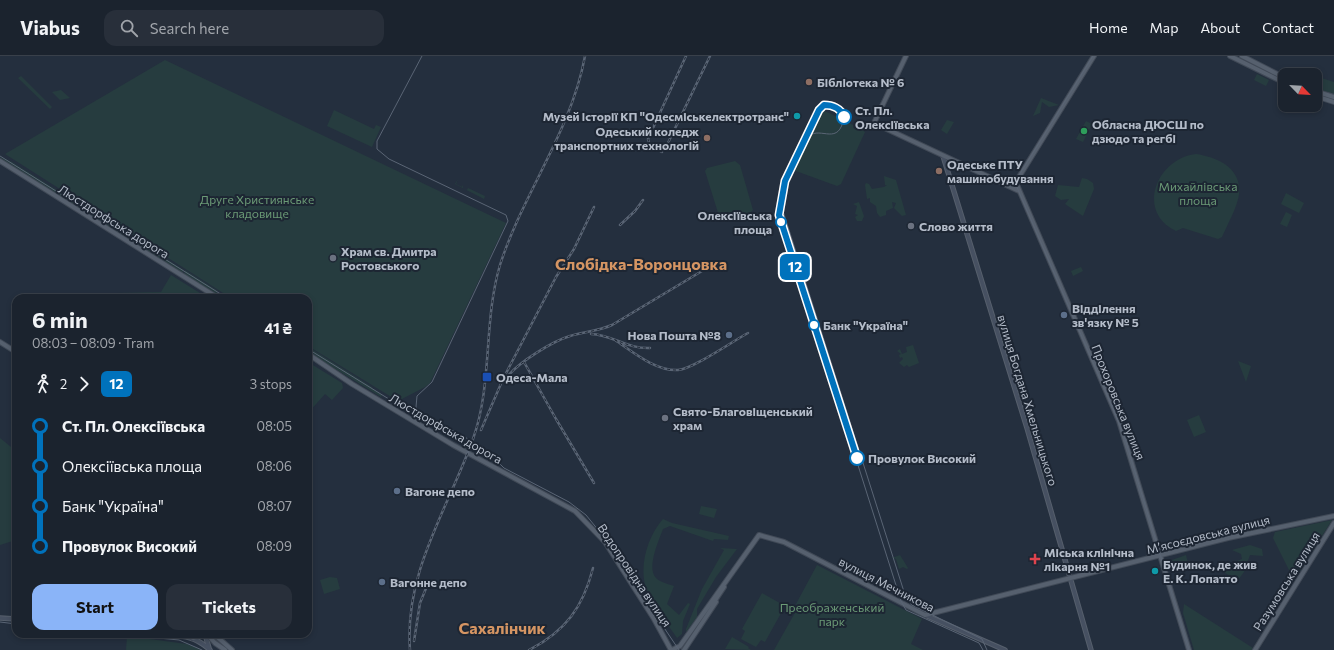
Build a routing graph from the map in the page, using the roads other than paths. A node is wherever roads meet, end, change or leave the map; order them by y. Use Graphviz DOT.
graph roads {
  1 [pos="906,56"];
  2 [pos="1094,56"];
  3 [pos="1230,56"];
  4 [pos="1242,56"];
  5 [pos="1278,74"];
  6 [pos="1278,80"];
  7 [pos="1322,93"];
  8 [pos="1334,97"];
  9 [pos="1322,98"];
  10 [pos="1334,102"];
  11 [pos="943,156"];
  12 [pos="0,161"];
  13 [pos="1017,180"];
  14 [pos="1005,184"];
  15 [pos="1019,191"];
  16 [pos="212,294"];
  17 [pos="0,342"];
  18 [pos="12,350"];
  19 [pos="312,357"];
  20 [pos="578,514"];
  21 [pos="1334,516"];
  22 [pos="1334,523"];
  23 [pos="1161,555"];
  24 [pos="1071,579"];
  25 [pos="727,582"];
  26 [pos="721,589"];
  27 [pos="716,599"];
  28 [pos="925,615"];
  29 [pos="0,618"];
  30 [pos="12,620"];
  31 [pos="196,638"];
  32 [pos="207,638"];
  33 [pos="210,638"];
  34 [pos="218,638"];
  35 [pos="210,650"];
  36 [pos="225,650"];
  37 [pos="232,650"];
  38 [pos="672,650"];
  39 [pos="682,650"];
  40 [pos="1005,650"];
  41 [pos="1091,650"];
  42 [pos="1189,650"];
  43 [pos="1256,650"];
  1 -- 11 [label="main road"];
  2 -- 13 [label="main road"];
  3 -- 6 [label="main road"];
  4 -- 5 [label="main road"];
  7 -- 8 [label="main road"];
  9 -- 10 [label="main road"];
  11 -- 14 [label="main road"];
  11 -- 24 [label="main road, вулиця Богдана Хмельницького"];
  12 -- 16 [label="main road, Люстдорфська дорога"];
  13 -- 14 [label="main road"];
  13 -- 15 [label="main road, Прохоровська вулиця"];
  14 -- 15 [label="main road"];
  15 -- 23 [label="main road, Прохоровська вулиця"];
  17 -- 18 [label="main road"];
  19 -- 20 [label="main road, Люстдорфська дорога"];
  20 -- 38 [label="main road, Водопровідна вулиця"];
  21 -- 23 [label="main road, Мʼясоєдовська вулиця"];
  22 -- 43 [label="main road, Разумовська вулиця"];
  23 -- 24 [label="main road, Мʼясоєдовська вулиця"];
  23 -- 42 [label="main road, Прохоровська вулиця"];
  24 -- 28 [label="main road, Мʼясоєдовська вулиця"];
  24 -- 41 [label="main road, вулиця Богдана Хмельницького"];
  25 -- 26 [label="main road"];
  25 -- 27 [label="main road"];
  25 -- 28 [label="main road, вулиця Мечникова"];
  26 -- 27 [label="main road"];
  26 -- 38 [label="main road"];
  27 -- 39 [label="main road"];
  28 -- 40 [label="main road, вулиця Мечникова"];
  29 -- 30 [label="main road"];
  31 -- 35 [label="main road"];
  32 -- 35 [label="main road"];
  33 -- 36 [label="main road"];
  34 -- 37 [label="main road"];
}
